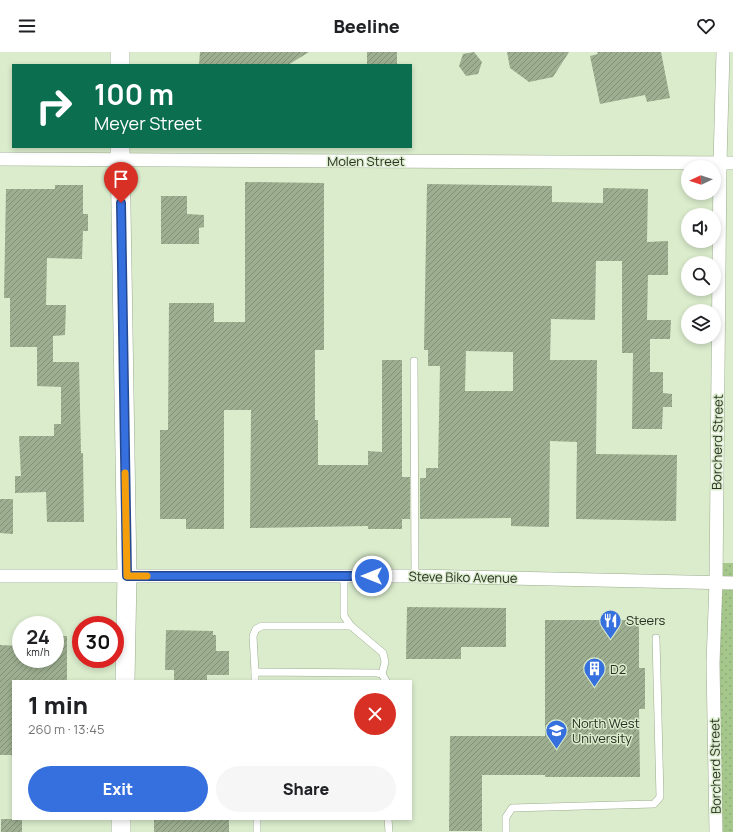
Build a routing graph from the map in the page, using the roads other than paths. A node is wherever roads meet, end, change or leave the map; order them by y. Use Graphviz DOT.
graph roads {
  1 [pos="120,52"];
  2 [pos="723,52"];
  3 [pos="120,64"];
  4 [pos="120,154"];
  5 [pos="0,158"];
  6 [pos="727,163"];
  7 [pos="414,361"];
  8 [pos="0,576"];
  9 [pos="127,576"];
  10 [pos="344,576"];
  11 [pos="415,576"];
  12 [pos="716,582"];
  13 [pos="733,583"];
  14 [pos="351,626"];
  15 [pos="656,638"];
  16 [pos="255,672"];
  17 [pos="382,674"];
  18 [pos="125,680"];
  19 [pos="255,680"];
  20 [pos="385,680"];
  21 [pos="121,820"];
  22 [pos="257,820"];
  23 [pos="388,820"];
  24 [pos="121,832"];
  25 [pos="257,832"];
  26 [pos="389,832"];
  27 [pos="506,832"];
  28 [pos="716,832"];
  1 -- 3 [label="street"];
  2 -- 6 [label="street, Borcherd Street"];
  4 -- 5 [label="street, Molen Street"];
  4 -- 6 [label="street, Molen Street"];
  4 -- 9 [label="street"];
  6 -- 12 [label="street, Borcherd Street"];
  7 -- 11 [label="lane"];
  8 -- 9 [label="street, Steve Biko Avenue"];
  9 -- 10 [label="street, Steve Biko Avenue"];
  9 -- 18 [label="street"];
  10 -- 11 [label="street, Steve Biko Avenue"];
  10 -- 14 [label="lane"];
  11 -- 12 [label="street, Steve Biko Avenue"];
  12 -- 13 [label="street, Steve Biko Avenue"];
  12 -- 28 [label="street, Borcherd Street"];
  14 -- 16 [label="lane"];
  14 -- 17 [label="lane"];
  15 -- 27 [label="lane"];
  16 -- 17 [label="lane"];
  16 -- 19 [label="lane"];
  17 -- 20 [label="lane"];
  21 -- 24 [label="street"];
  22 -- 25 [label="lane"];
  23 -- 26 [label="lane"];
}
